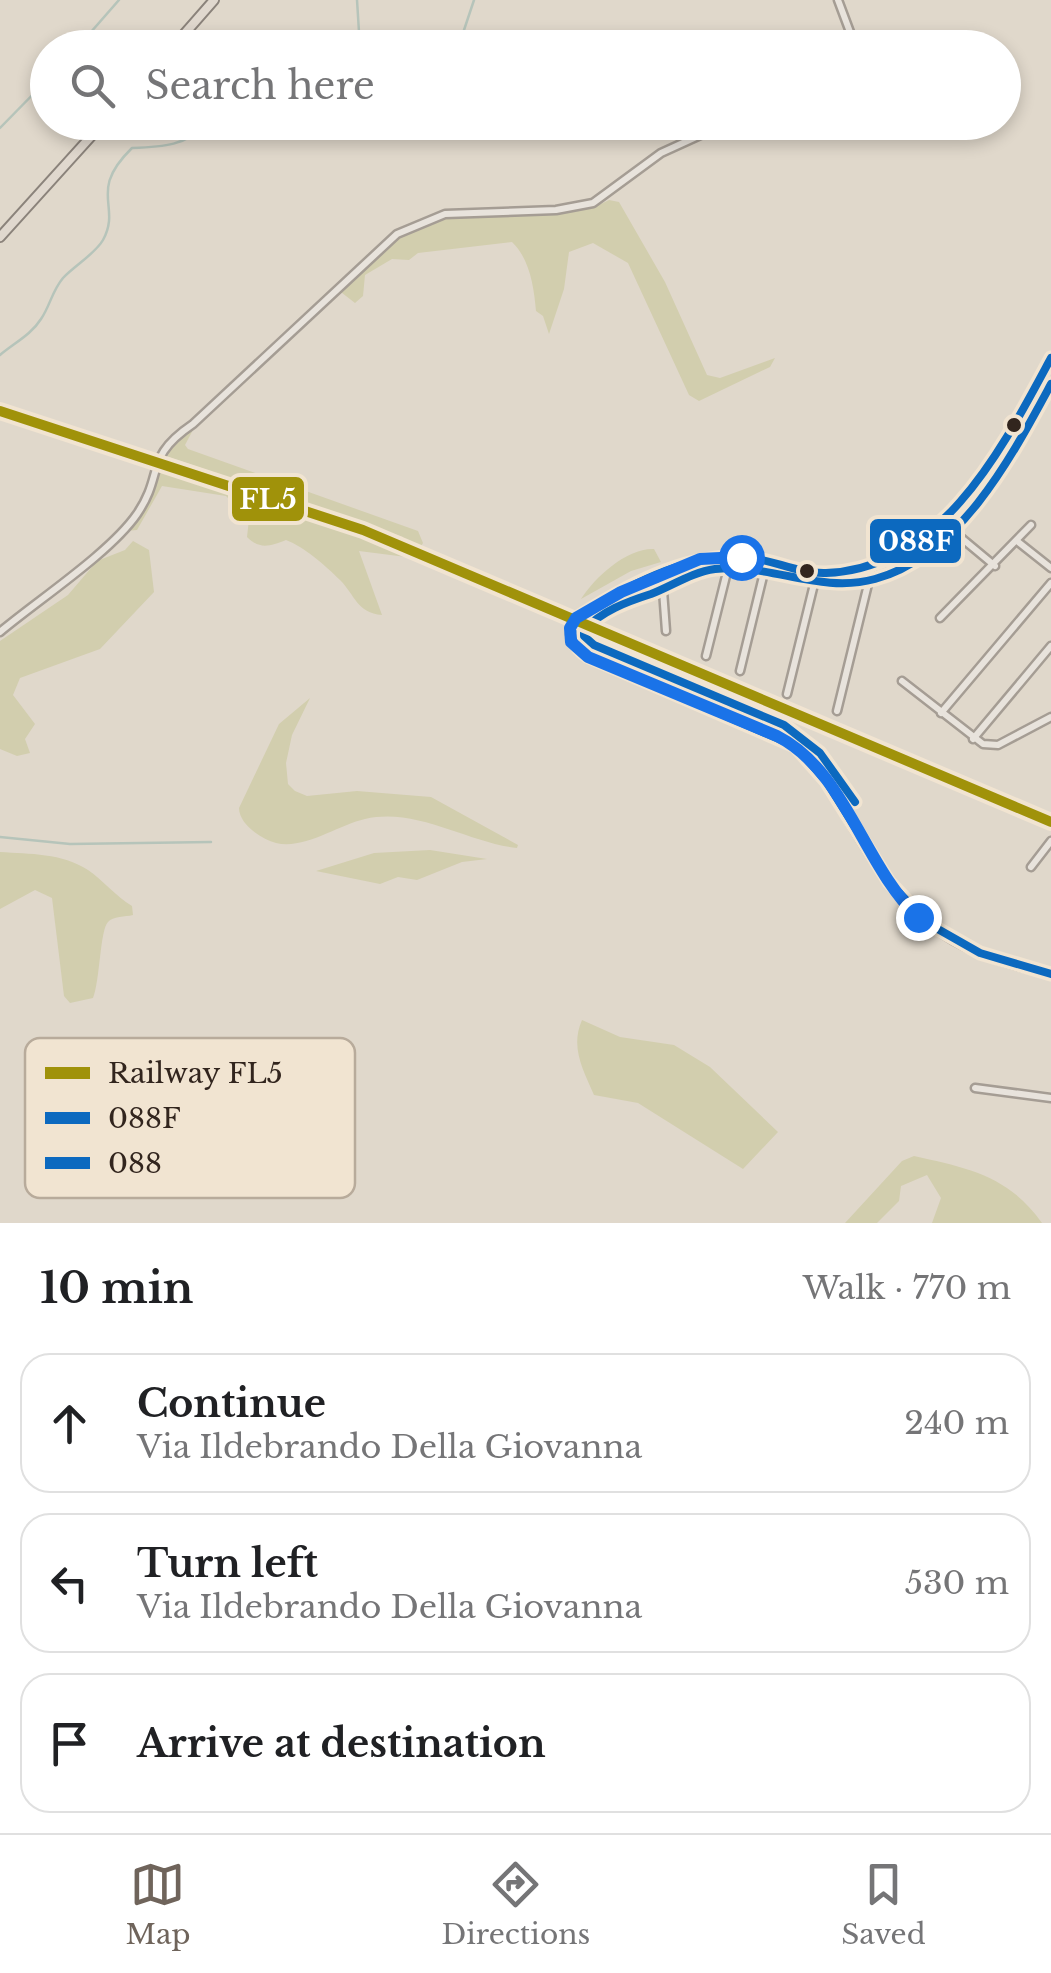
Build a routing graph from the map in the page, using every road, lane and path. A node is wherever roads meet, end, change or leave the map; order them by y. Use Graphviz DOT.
graph roads {
  1 [pos="214,0"];
  2 [pos="838,0"];
  3 [pos="188,30"];
  4 [pos="849,30"];
  5 [pos="88,140"];
  6 [pos="687,140"];
  7 [pos="0,238"];
  8 [pos="1051,358"];
  9 [pos="1040,379"];
  10 [pos="1051,389"];
  11 [pos="941,520"];
  12 [pos="1031,524"];
  13 [pos="1017,541"];
  14 [pos="731,556"];
  15 [pos="767,560"];
  16 [pos="995,566"];
  17 [pos="872,568"];
  18 [pos="1051,568"];
  19 [pos="817,572"];
  20 [pos="662,577"];
  21 [pos="1051,583"];
  22 [pos="940,618"];
  23 [pos="666,631"];
  24 [pos="0,632"];
  25 [pos="1051,646"];
  26 [pos="706,656"];
  27 [pos="740,672"];
  28 [pos="902,681"];
  29 [pos="787,694"];
  30 [pos="837,711"];
  31 [pos="941,713"];
  32 [pos="1051,717"];
  33 [pos="973,739"];
  34 [pos="1051,841"];
  35 [pos="1031,867"];
  36 [pos="1051,966"];
  37 [pos="1040,972"];
  38 [pos="1051,974"];
  39 [pos="975,1088"];
  40 [pos="1051,1098"];
  1 -- 3 [label="main road"];
  2 -- 4 [label="street"];
  5 -- 7 [label="main road"];
  6 -- 24 [label="street"];
  8 -- 9 [label="street"];
  9 -- 10 [label="street"];
  9 -- 11 [label="street"];
  11 -- 16 [label="street"];
  11 -- 17 [label="street"];
  12 -- 13 [label="street"];
  13 -- 16 [label="street"];
  13 -- 18 [label="street"];
  14 -- 15 [label="street"];
  14 -- 20 [label="street"];
  14 -- 26 [label="street"];
  15 -- 19 [label="street"];
  15 -- 27 [label="street"];
  16 -- 22 [label="street"];
  17 -- 19 [label="street"];
  17 -- 30 [label="street"];
  19 -- 29 [label="street"];
  20 -- 23 [label="street"];
  20 -- 37 [label="street"];
  21 -- 31 [label="street"];
  25 -- 33 [label="street"];
  28 -- 31 [label="street"];
  31 -- 33 [label="street"];
  32 -- 33 [label="street"];
  34 -- 35 [label="street"];
  36 -- 37 [label="street"];
  37 -- 38 [label="street"];
  39 -- 40 [label="street"];
}
